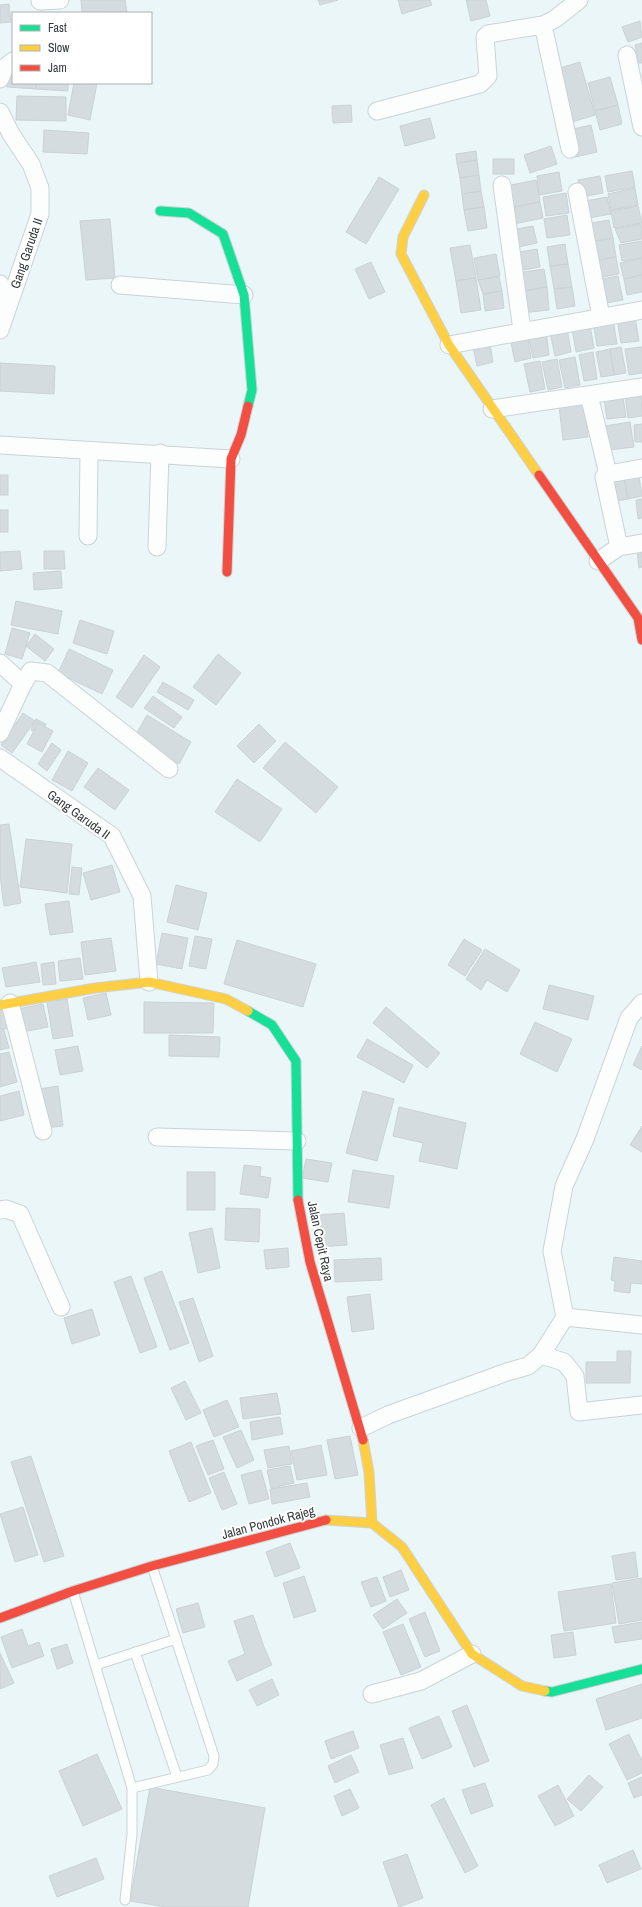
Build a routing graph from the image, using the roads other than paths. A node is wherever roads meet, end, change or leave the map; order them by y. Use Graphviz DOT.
graph roads {
  1 [pos="60,0"];
  2 [pos="579,0"];
  3 [pos="40,5"];
  4 [pos="543,25"];
  5 [pos="627,55"];
  6 [pos="12,62"];
  7 [pos="0,79"];
  8 [pos="377,111"];
  9 [pos="0,112"];
  10 [pos="642,127"];
  11 [pos="570,149"];
  12 [pos="502,185"];
  13 [pos="577,192"];
  14 [pos="424,196"];
  15 [pos="160,211"];
  16 [pos="0,284"];
  17 [pos="120,285"];
  18 [pos="244,295"];
  19 [pos="7,307"];
  20 [pos="642,310"];
  21 [pos="601,317"];
  22 [pos="0,330"];
  23 [pos="522,330"];
  24 [pos="449,345"];
  25 [pos="642,387"];
  26 [pos="589,395"];
  27 [pos="492,409"];
  28 [pos="0,445"];
  29 [pos="89,451"];
  30 [pos="160,453"];
  31 [pos="231,459"];
  32 [pos="642,468"];
  33 [pos="608,474"];
  34 [pos="88,536"];
  35 [pos="642,543"];
  36 [pos="156,547"];
  37 [pos="620,547"];
  38 [pos="598,560"];
  39 [pos="227,572"];
  40 [pos="640,618"];
  41 [pos="642,640"];
  42 [pos="0,663"];
  43 [pos="23,684"];
  44 [pos="0,733"];
  45 [pos="0,758"];
  46 [pos="169,769"];
  47 [pos="149,982"];
  48 [pos="642,1003"];
  49 [pos="5,1004"];
  50 [pos="43,1131"];
  51 [pos="157,1137"];
  52 [pos="297,1141"];
  53 [pos="0,1210"];
  54 [pos="61,1307"];
  55 [pos="565,1317"];
  56 [pos="642,1325"];
  57 [pos="541,1355"];
  58 [pos="642,1405"];
  59 [pos="361,1428"];
  60 [pos="372,1523"];
  61 [pos="152,1566"];
  62 [pos="73,1591"];
  63 [pos="0,1618"];
  64 [pos="176,1639"];
  65 [pos="135,1652"];
  66 [pos="472,1654"];
  67 [pos="96,1665"];
  68 [pos="642,1669"];
  69 [pos="372,1694"];
  70 [pos="177,1777"];
  71 [pos="132,1788"];
  72 [pos="124,1900"];
  1 -- 3 [label="street"];
  2 -- 4 [label="street"];
  4 -- 8 [label="street"];
  4 -- 11 [label="street"];
  5 -- 10 [label="street"];
  6 -- 7 [label="street"];
  9 -- 19 [label="street, Gang Garuda II"];
  12 -- 23 [label="street"];
  13 -- 21 [label="street"];
  14 -- 24 [label="street"];
  15 -- 18 [label="street"];
  16 -- 19 [label="street"];
  17 -- 18 [label="street"];
  18 -- 31 [label="street"];
  19 -- 22 [label="street, Gang Garuda II"];
  20 -- 21 [label="street"];
  21 -- 23 [label="street"];
  23 -- 24 [label="street"];
  24 -- 27 [label="street"];
  25 -- 26 [label="street"];
  26 -- 27 [label="street"];
  26 -- 33 [label="street"];
  27 -- 38 [label="street"];
  28 -- 29 [label="street"];
  29 -- 30 [label="street"];
  29 -- 34 [label="street"];
  30 -- 31 [label="street"];
  30 -- 36 [label="street"];
  31 -- 39 [label="street"];
  32 -- 33 [label="street"];
  33 -- 37 [label="street"];
  35 -- 37 [label="street"];
  37 -- 38 [label="street"];
  38 -- 40 [label="street"];
  40 -- 41 [label="street"];
  42 -- 43 [label="street"];
  43 -- 44 [label="street"];
  43 -- 46 [label="street"];
  45 -- 47 [label="street, Gang Garuda II"];
  47 -- 49 [label="street, Jalan Cepit Raya"];
  47 -- 52 [label="street, Jalan Cepit Raya"];
  48 -- 55 [label="street"];
  49 -- 50 [label="street"];
  51 -- 52 [label="street"];
  52 -- 59 [label="street, Jalan Cepit Raya"];
  53 -- 54 [label="street"];
  55 -- 56 [label="street"];
  55 -- 57 [label="street"];
  57 -- 58 [label="street"];
  57 -- 59 [label="street"];
  59 -- 60 [label="street, Jalan Cepit Raya"];
  60 -- 61 [label="street, Jalan Pondok Rajeg"];
  60 -- 66 [label="street"];
  61 -- 62 [label="street, Jalan Pondok Rajeg"];
  61 -- 64 [label="lane"];
  62 -- 63 [label="street, Jalan Pondok Rajeg"];
  62 -- 67 [label="lane"];
  64 -- 65 [label="lane"];
  64 -- 70 [label="lane"];
  65 -- 67 [label="lane"];
  65 -- 70 [label="lane"];
  66 -- 68 [label="street"];
  66 -- 69 [label="street"];
  67 -- 71 [label="lane"];
  70 -- 71 [label="lane"];
  71 -- 72 [label="lane"];
}
